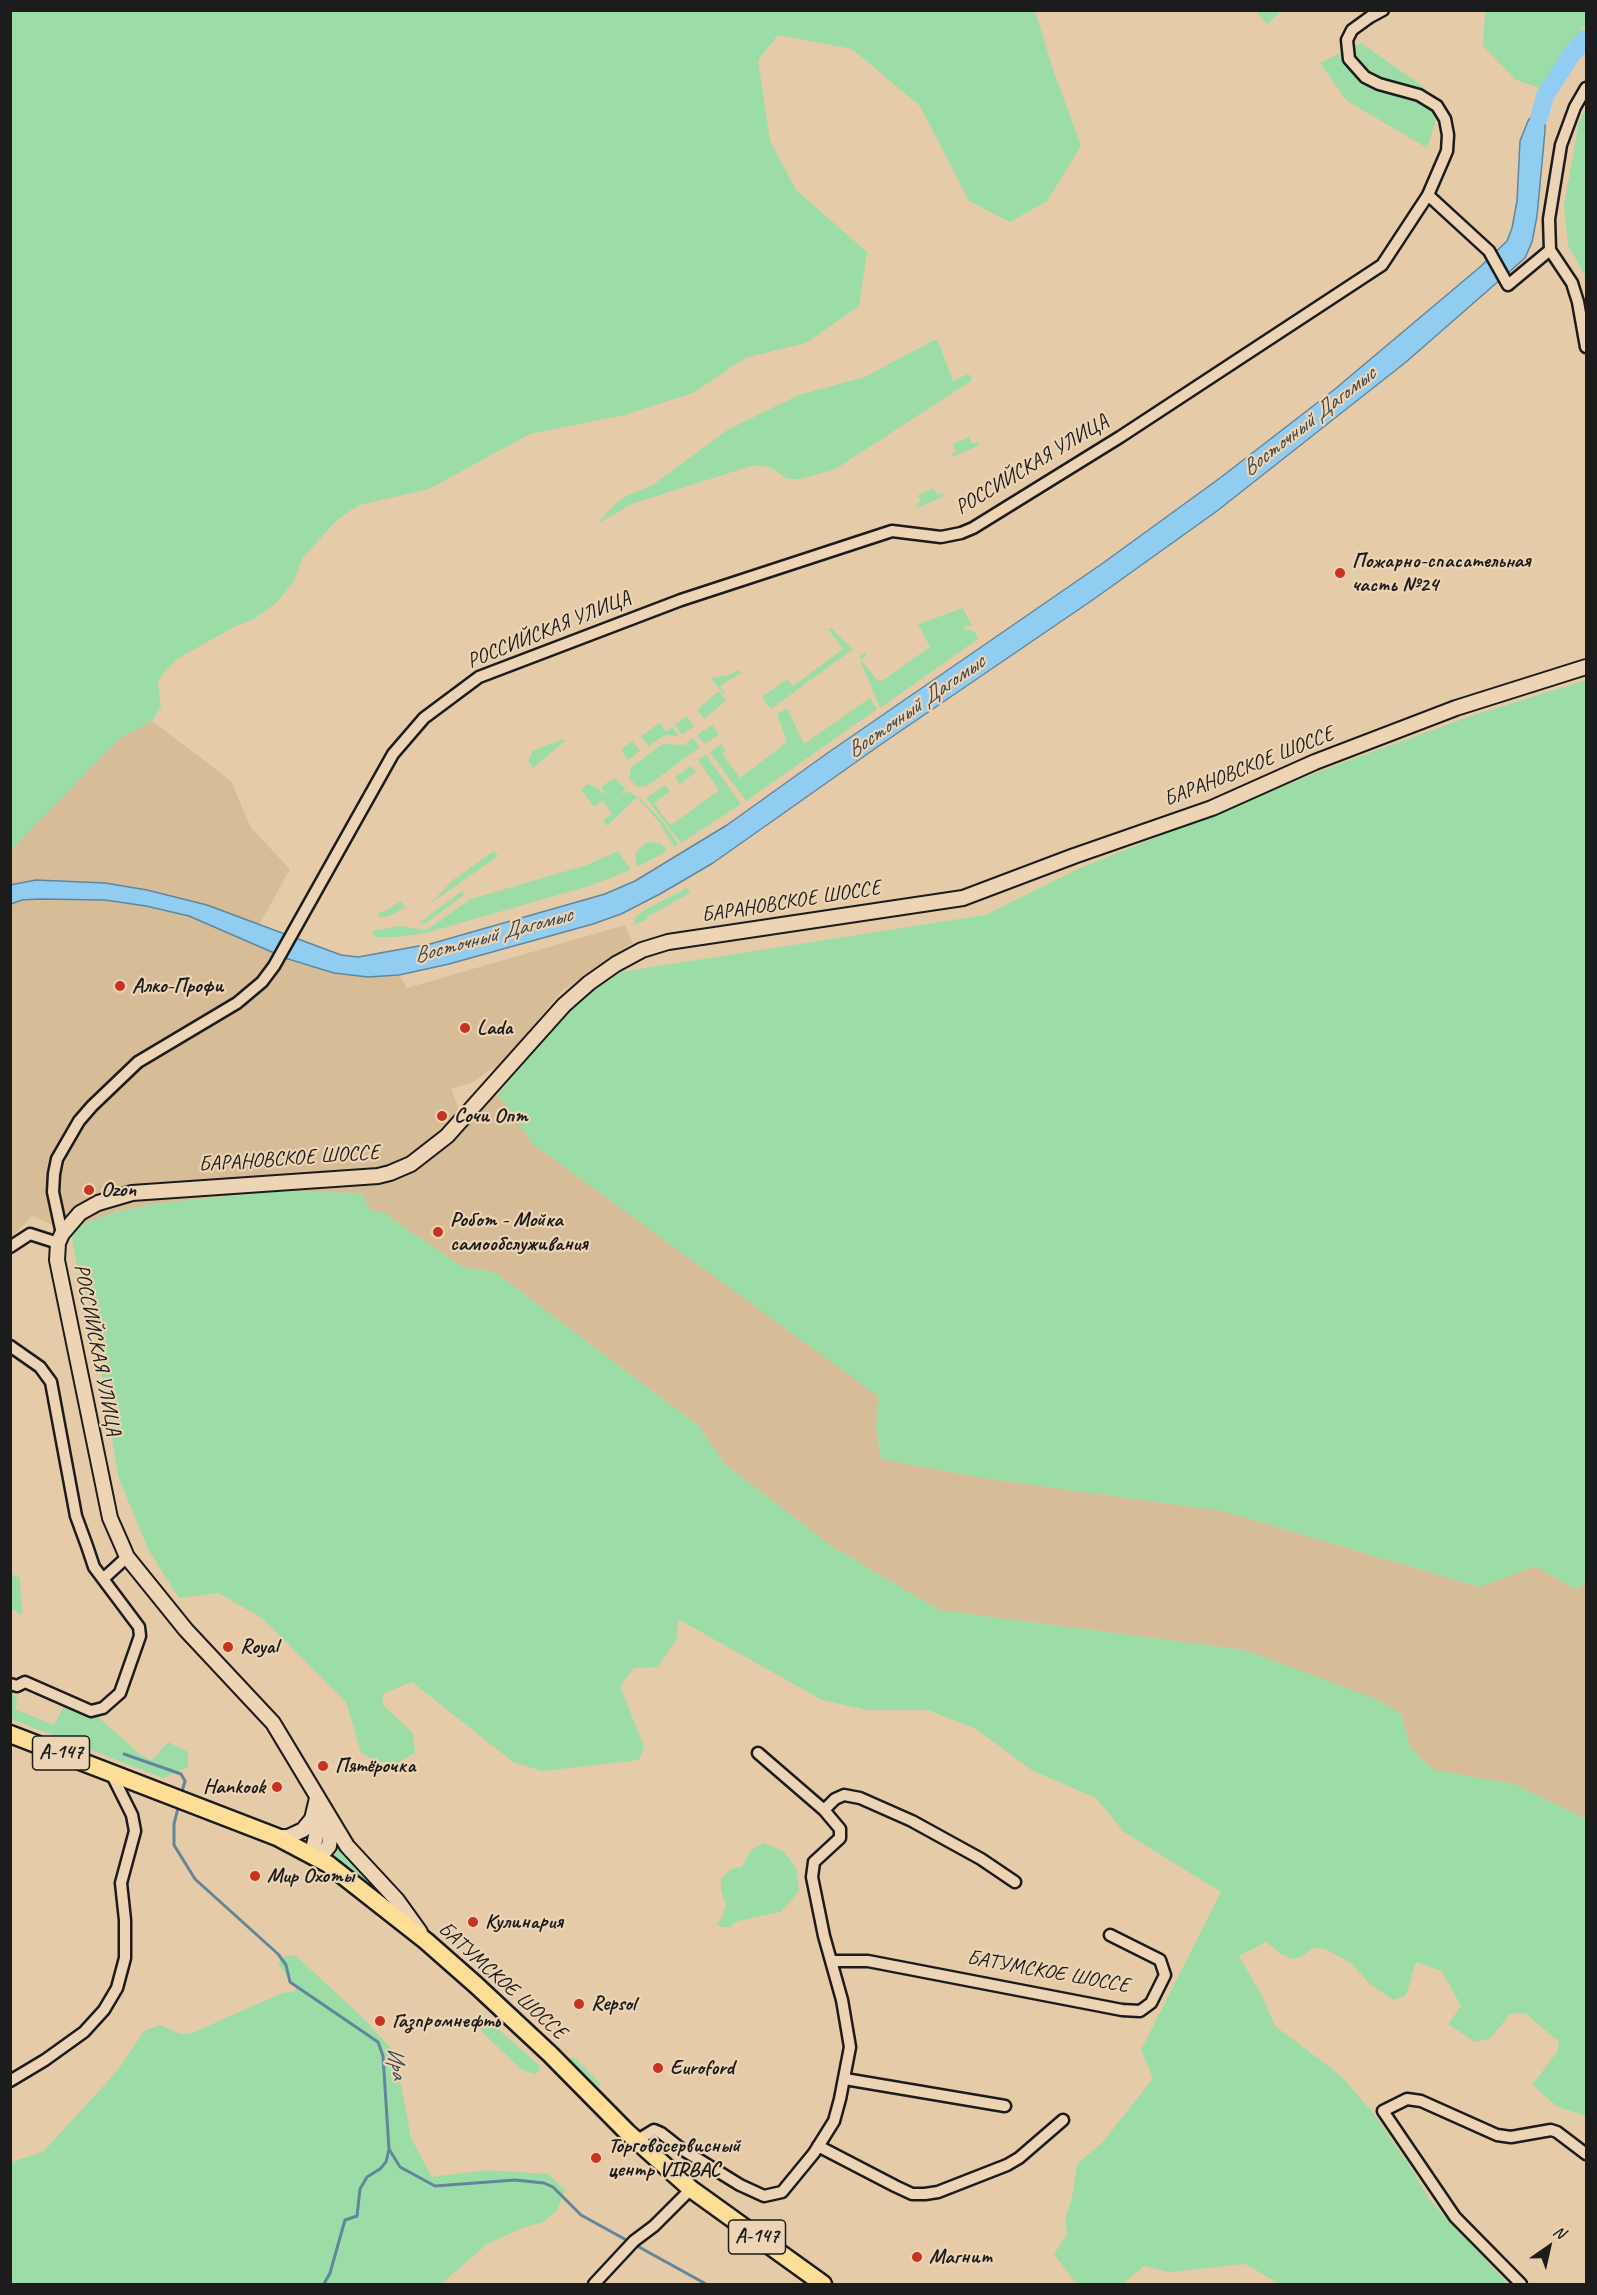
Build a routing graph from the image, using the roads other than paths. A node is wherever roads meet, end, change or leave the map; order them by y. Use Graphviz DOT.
graph roads {
  1 [pos="1383,10"];
  2 [pos="1587,88"];
  3 [pos="1428,195"];
  4 [pos="1550,250"];
  5 [pos="1587,347"];
  6 [pos="1587,667"];
  7 [pos="60,1238"];
  8 [pos="10,1247"];
  9 [pos="10,1346"];
  10 [pos="127,1557"];
  11 [pos="103,1579"];
  12 [pos="10,1684"];
  13 [pos="10,1734"];
  14 [pos="758,1753"];
  15 [pos="111,1773"];
  16 [pos="317,1798"];
  17 [pos="824,1810"];
  18 [pos="277,1837"];
  19 [pos="317,1857"];
  20 [pos="1015,1882"];
  21 [pos="1110,1935"];
  22 [pos="426,1941"];
  23 [pos="832,1961"];
  24 [pos="845,2079"];
  25 [pos="10,2081"];
  26 [pos="1005,2106"];
  27 [pos="1063,2120"];
  28 [pos="636,2141"];
  29 [pos="818,2146"];
  30 [pos="1587,2154"];
  31 [pos="691,2189"];
  32 [pos="594,2284"];
  33 [pos="823,2284"];
  34 [pos="1521,2284"];
  1 -- 3 [label="street, РОССИЙСКАЯ УЛИЦА"];
  2 -- 4 [label="street"];
  3 -- 4 [label="street"];
  3 -- 7 [label="street, РОССИЙСКАЯ УЛИЦА"];
  4 -- 5 [label="street"];
  6 -- 7 [label="main road, БАРАНОВСКОЕ ШОССЕ"];
  7 -- 8 [label="street"];
  7 -- 10 [label="main road, РОССИЙСКАЯ УЛИЦА"];
  9 -- 11 [label="street"];
  10 -- 11 [label="street"];
  10 -- 16 [label="main road, РОССИЙСКАЯ УЛИЦА"];
  11 -- 12 [label="street"];
  13 -- 15 [label="highway, БАТУМСКОЕ ШОССЕ / А-147"];
  14 -- 17 [label="street"];
  15 -- 18 [label="highway, БАТУМСКОЕ ШОССЕ / А-147"];
  15 -- 25 [label="street"];
  16 -- 18 [label="main road"];
  16 -- 19 [label="main road"];
  16 -- 22 [label="main road, А-147"];
  17 -- 20 [label="street"];
  17 -- 23 [label="street"];
  18 -- 19 [label="highway, БАТУМСКОЕ ШОССЕ / А-147"];
  19 -- 22 [label="highway, БАТУМСКОЕ ШОССЕ / А-147"];
  21 -- 23 [label="street, БАТУМСКОЕ ШОССЕ"];
  22 -- 28 [label="highway, БАТУМСКОЕ ШОССЕ / А-147"];
  23 -- 24 [label="street"];
  24 -- 26 [label="street"];
  24 -- 29 [label="street"];
  27 -- 29 [label="street"];
  28 -- 29 [label="street"];
  28 -- 31 [label="highway, БАТУМСКОЕ ШОССЕ / А-147"];
  30 -- 34 [label="street"];
  31 -- 32 [label="street"];
  31 -- 33 [label="highway, БАТУМСКОЕ ШОССЕ / А-147"];
}
